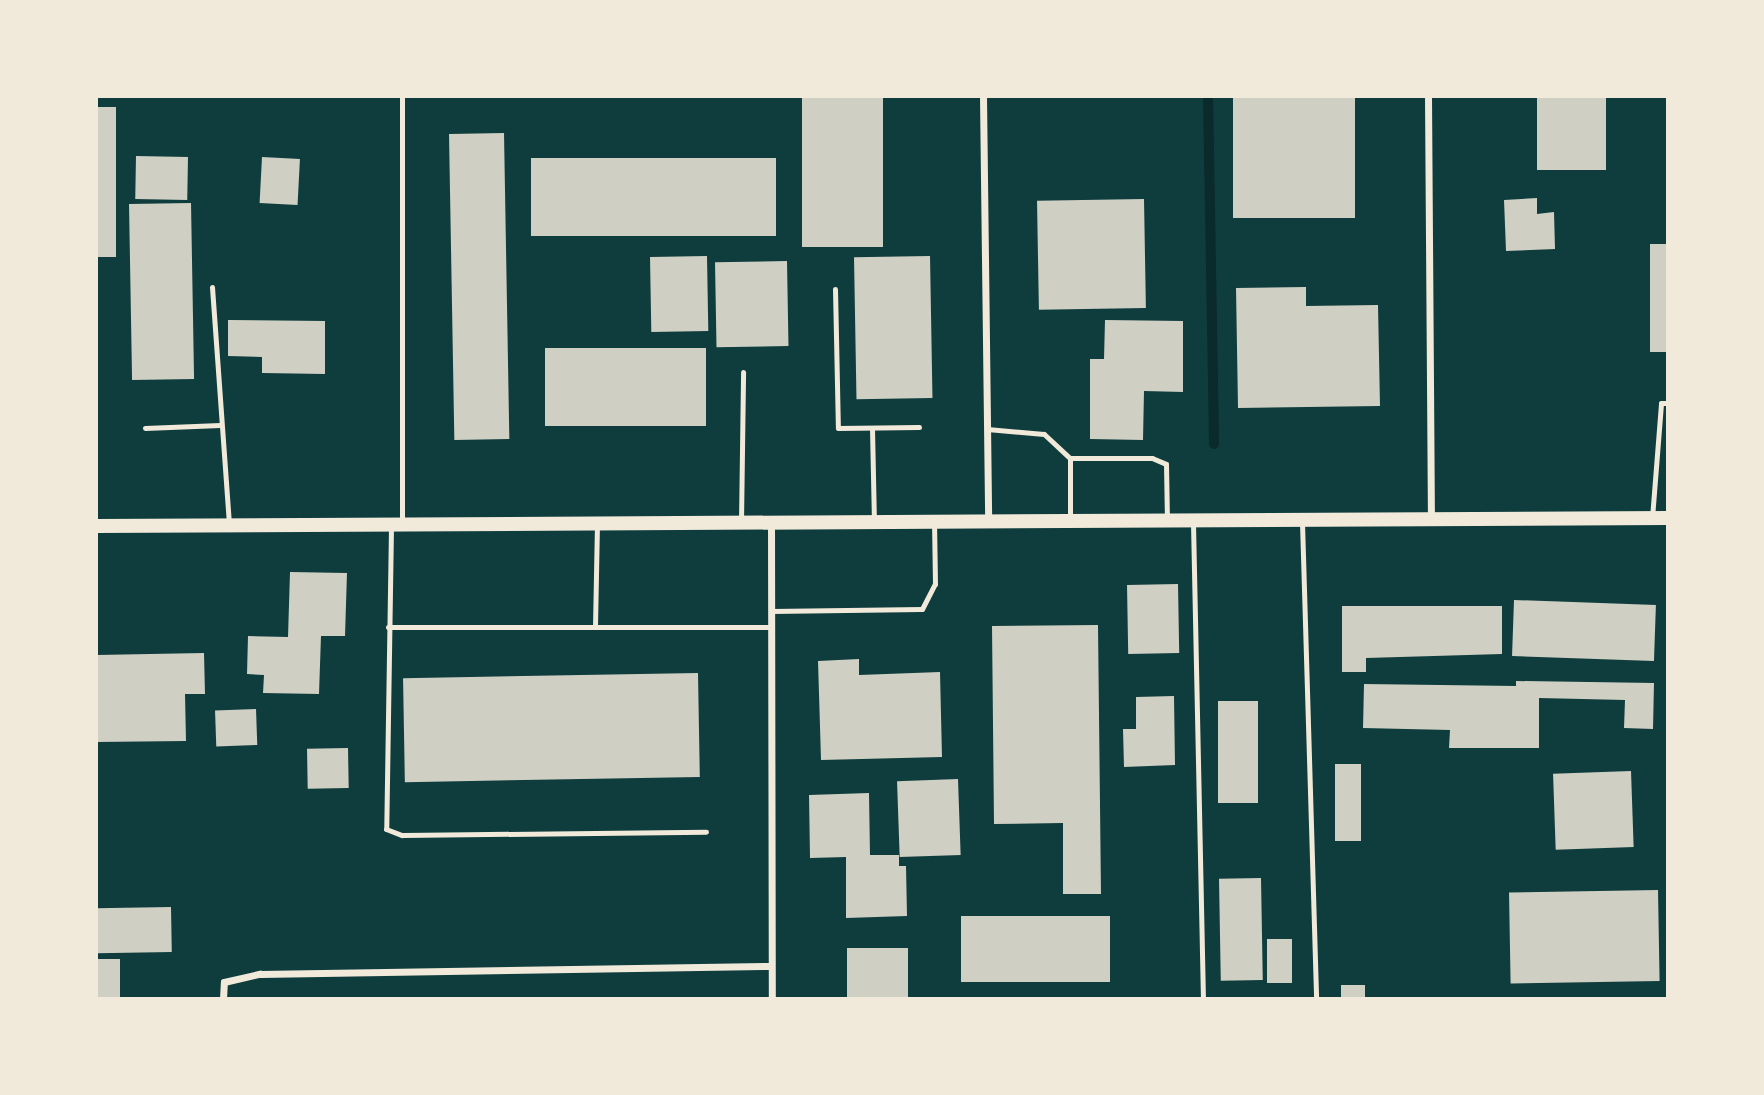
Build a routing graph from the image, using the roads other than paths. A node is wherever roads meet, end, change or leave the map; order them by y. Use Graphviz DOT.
graph roads {
  1 [pos="402,96"];
  2 [pos="983,96"];
  3 [pos="1427,96"];
  4 [pos="212,287"];
  5 [pos="835,289"];
  6 [pos="743,372"];
  7 [pos="1668,403"];
  8 [pos="220,425"];
  9 [pos="919,427"];
  10 [pos="145,428"];
  11 [pos="872,428"];
  12 [pos="987,429"];
  13 [pos="1070,458"];
  14 [pos="1652,518"];
  15 [pos="1668,518"];
  16 [pos="1301,519"];
  17 [pos="1431,519"];
  18 [pos="1070,520"];
  19 [pos="1167,520"];
  20 [pos="1193,520"];
  21 [pos="934,521"];
  22 [pos="988,521"];
  23 [pos="741,522"];
  24 [pos="771,522"];
  25 [pos="874,522"];
  26 [pos="597,523"];
  27 [pos="396,524"];
  28 [pos="229,525"];
  29 [pos="96,526"];
  30 [pos="771,611"];
  31 [pos="388,627"];
  32 [pos="595,627"];
  33 [pos="771,627"];
  34 [pos="706,832"];
  35 [pos="771,966"];
  36 [pos="223,999"];
  37 [pos="772,999"];
  38 [pos="1203,999"];
  39 [pos="1316,999"];
  1 -- 27 [label="lane"];
  2 -- 12 [label="street"];
  3 -- 17 [label="street"];
  4 -- 8 [label="lane"];
  5 -- 11 [label="lane"];
  6 -- 23 [label="lane"];
  7 -- 14 [label="lane"];
  8 -- 10 [label="lane"];
  8 -- 28 [label="lane"];
  9 -- 11 [label="lane"];
  11 -- 25 [label="lane"];
  12 -- 13 [label="lane"];
  12 -- 22 [label="street"];
  13 -- 18 [label="lane"];
  13 -- 19 [label="lane"];
  14 -- 15 [label="main road"];
  14 -- 17 [label="main road"];
  16 -- 17 [label="main road"];
  16 -- 20 [label="main road"];
  16 -- 39 [label="lane"];
  18 -- 19 [label="main road"];
  18 -- 22 [label="main road"];
  19 -- 20 [label="main road"];
  20 -- 38 [label="lane"];
  21 -- 22 [label="main road"];
  21 -- 25 [label="main road"];
  21 -- 30 [label="lane"];
  23 -- 24 [label="main road"];
  23 -- 26 [label="main road"];
  24 -- 25 [label="main road"];
  24 -- 30 [label="street"];
  26 -- 27 [label="main road"];
  26 -- 32 [label="lane"];
  27 -- 28 [label="main road"];
  27 -- 31 [label="lane"];
  28 -- 29 [label="main road"];
  30 -- 33 [label="street"];
  31 -- 32 [label="lane"];
  31 -- 34 [label="lane"];
  32 -- 33 [label="lane"];
  33 -- 35 [label="street"];
  35 -- 36 [label="street"];
  35 -- 37 [label="street"];
}
